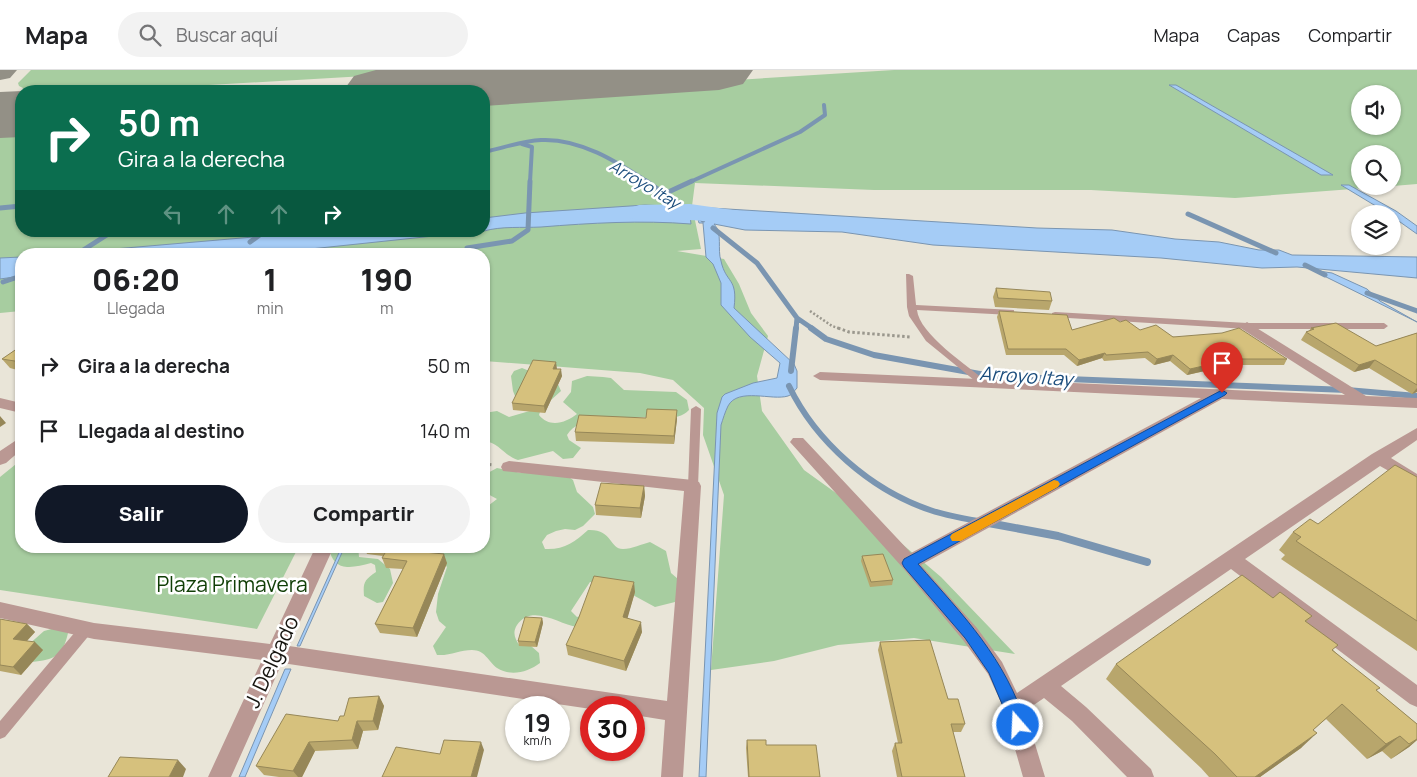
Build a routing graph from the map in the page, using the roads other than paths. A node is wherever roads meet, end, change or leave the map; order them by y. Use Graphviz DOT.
graph roads {
  1 [pos="909,276"];
  2 [pos="911,307"];
  3 [pos="1020,313"];
  4 [pos="1049,314"];
  5 [pos="1247,326"];
  6 [pos="1384,326"];
  7 [pos="820,376"];
  8 [pos="983,383"];
  9 [pos="1222,393"];
  10 [pos="1362,399"];
  11 [pos="0,403"];
  12 [pos="1417,403"];
  13 [pos="15,407"];
  14 [pos="696,410"];
  15 [pos="1417,433"];
  16 [pos="798,442"];
  17 [pos="15,447"];
  18 [pos="1378,458"];
  19 [pos="0,459"];
  20 [pos="509,467"];
  21 [pos="1417,481"];
  22 [pos="693,486"];
  23 [pos="322,553"];
  24 [pos="1231,558"];
  25 [pos="909,563"];
  26 [pos="0,610"];
  27 [pos="86,629"];
  28 [pos="276,653"];
  29 [pos="1046,686"];
  30 [pos="1417,697"];
  31 [pos="1013,707"];
  32 [pos="677,712"];
  33 [pos="0,732"];
  34 [pos="219,777"];
  35 [pos="672,777"];
  36 [pos="1034,777"];
  37 [pos="1143,777"];
  1 -- 2 [label="lane"];
  2 -- 3 [label="lane"];
  2 -- 8 [label="lane"];
  4 -- 5 [label="lane"];
  5 -- 6 [label="lane"];
  5 -- 10 [label="street"];
  7 -- 8 [label="street"];
  8 -- 9 [label="street"];
  9 -- 10 [label="street"];
  9 -- 25 [label="street"];
  10 -- 12 [label="street"];
  11 -- 13 [label="street"];
  14 -- 22 [label="lane"];
  15 -- 18 [label="street"];
  16 -- 25 [label="street"];
  17 -- 19 [label="street"];
  18 -- 21 [label="street"];
  18 -- 24 [label="street"];
  20 -- 22 [label="street"];
  22 -- 32 [label="street"];
  23 -- 28 [label="street, J. Delgado"];
  24 -- 29 [label="street"];
  24 -- 30 [label="street"];
  25 -- 31 [label="street"];
  26 -- 27 [label="street"];
  27 -- 28 [label="street"];
  27 -- 33 [label="lane"];
  28 -- 32 [label="street"];
  28 -- 34 [label="street, J. Delgado"];
  29 -- 31 [label="street"];
  29 -- 37 [label="street"];
  31 -- 36 [label="street"];
  32 -- 35 [label="street"];
}
